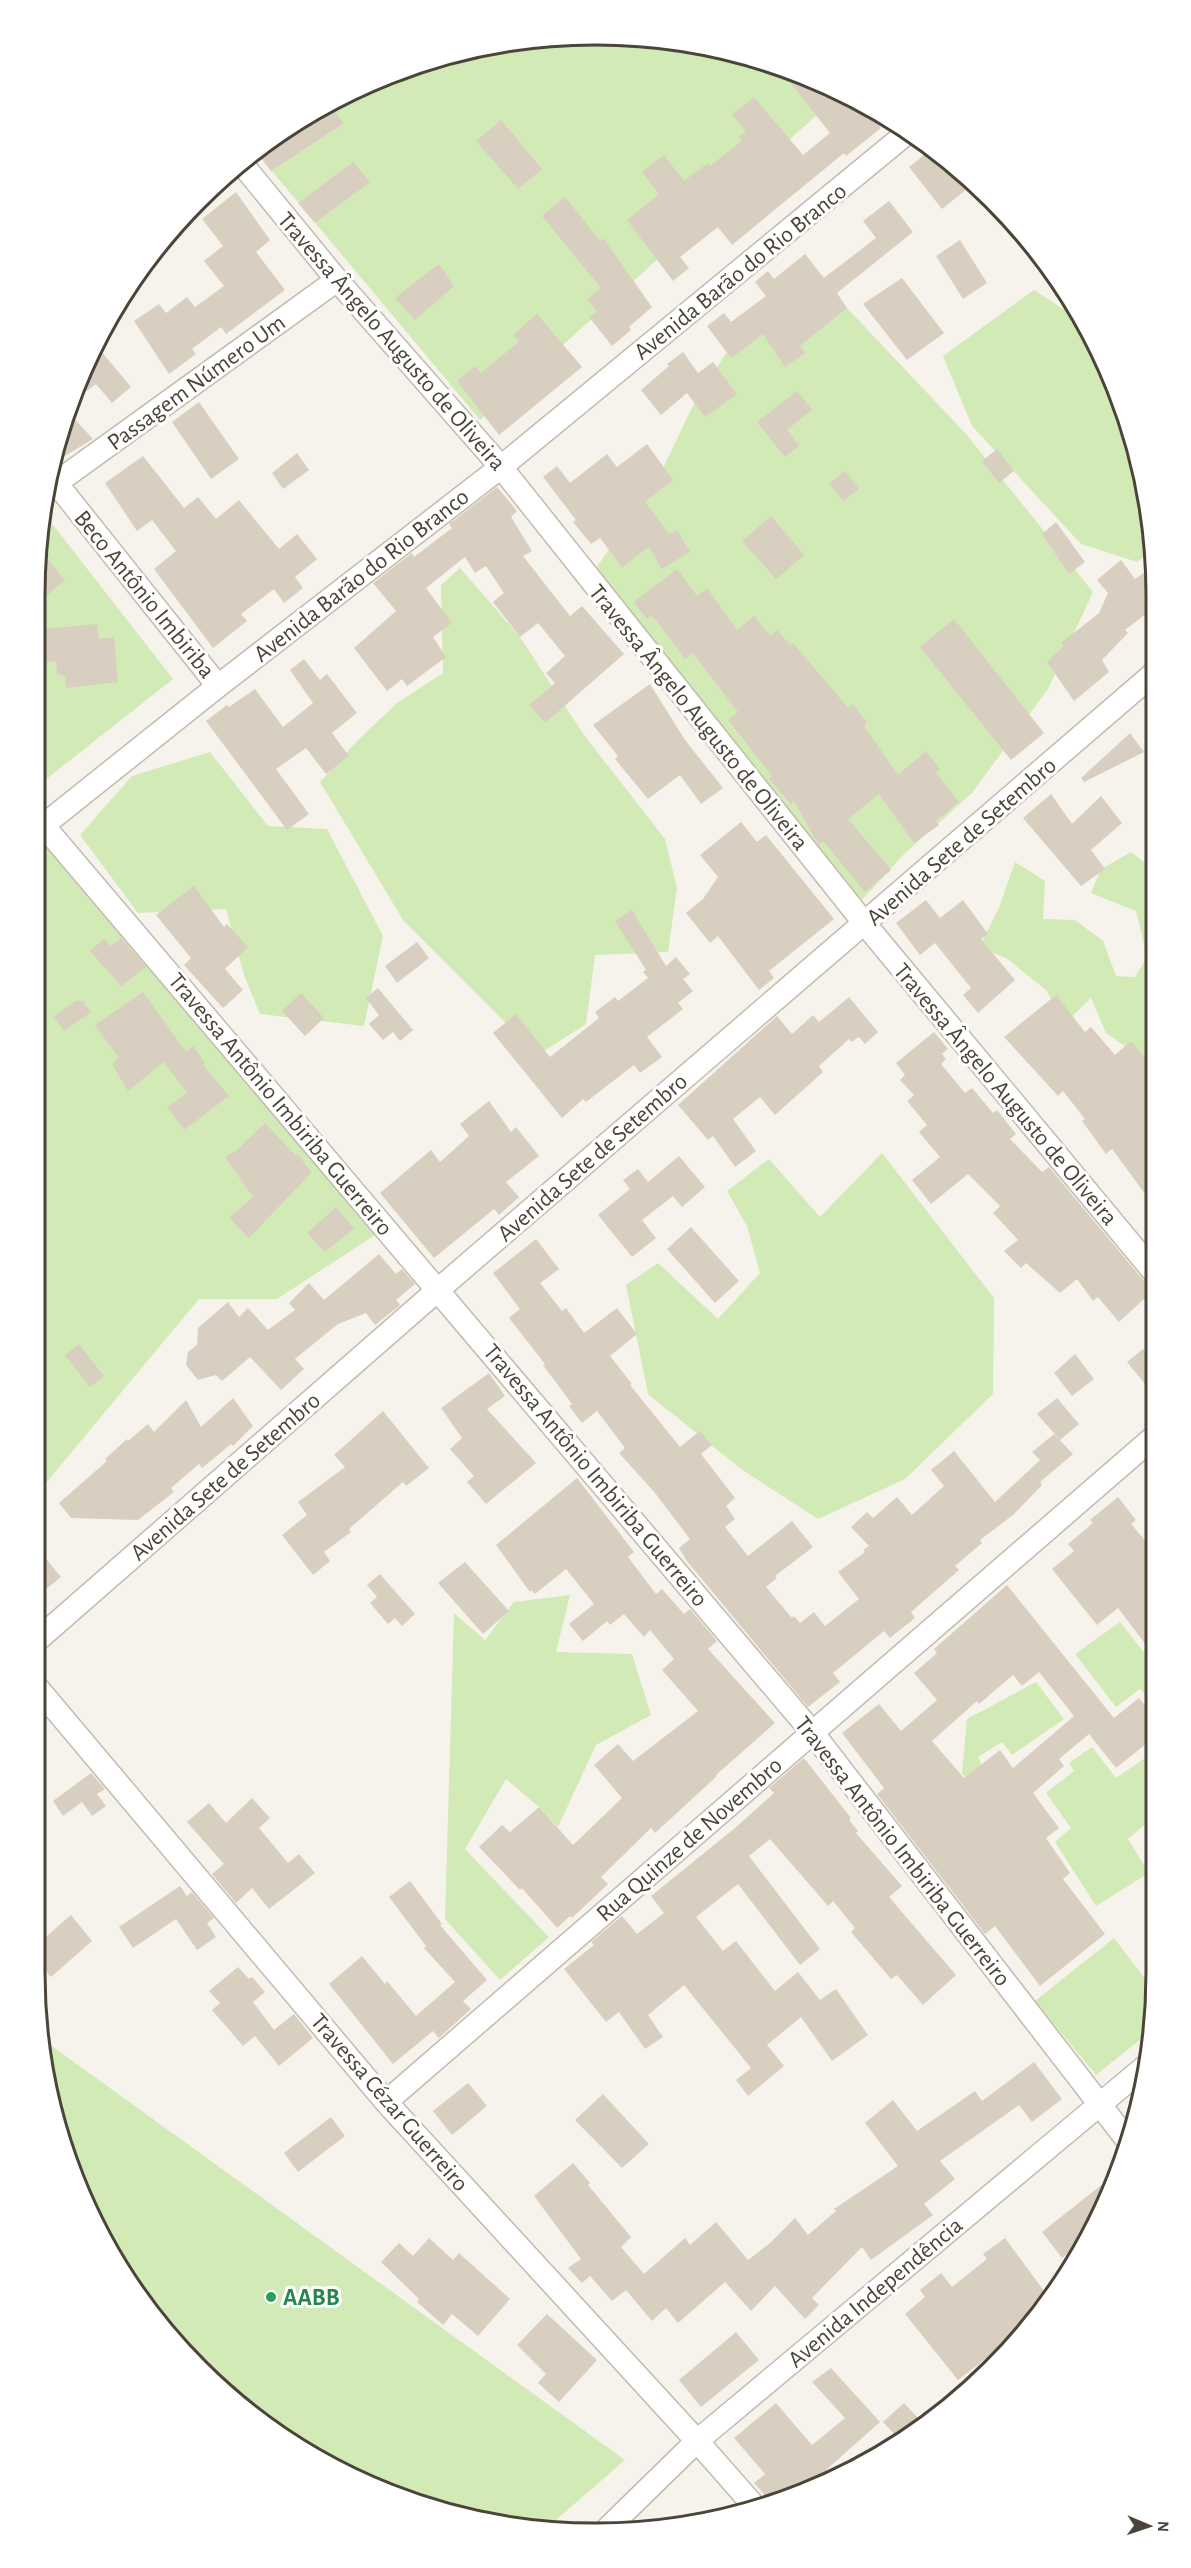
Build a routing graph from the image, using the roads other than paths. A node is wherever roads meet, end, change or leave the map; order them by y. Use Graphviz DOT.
graph roads {
  1 [pos="901,138"];
  2 [pos="247,170"];
  3 [pos="336,280"];
  4 [pos="501,467"];
  5 [pos="59,474"];
  6 [pos="57,483"];
  7 [pos="1146,680"];
  8 [pos="218,686"];
  9 [pos="45,824"];
  10 [pos="45,836"];
  11 [pos="865,924"];
  12 [pos="1146,1262"];
  13 [pos="439,1289"];
  14 [pos="1146,1444"];
  15 [pos="45,1632"];
  16 [pos="45,1698"];
  17 [pos="813,1732"];
  18 [pos="1136,2074"];
  19 [pos="386,2102"];
  20 [pos="1099,2104"];
  21 [pos="1122,2133"];
  22 [pos="697,2441"];
  23 [pos="749,2501"];
  24 [pos="618,2522"];
  1 -- 4 [label="street, Avenida Barão do Rio Branco"];
  2 -- 3 [label="street, Travessa Ângelo Augusto de Oliveira"];
  3 -- 4 [label="street, Travessa Ângelo Augusto de Oliveira"];
  3 -- 5 [label="street, Passagem Número Um"];
  4 -- 8 [label="street, Avenida Barão do Rio Branco"];
  4 -- 11 [label="street, Travessa Ângelo Augusto de Oliveira"];
  6 -- 8 [label="street, Beco Antônio Imbiriba"];
  7 -- 11 [label="street, Avenida Sete de Setembro"];
  8 -- 9 [label="street, Avenida Barão do Rio Branco"];
  10 -- 13 [label="street, Travessa Antônio Imbiriba Guerreiro"];
  11 -- 12 [label="street, Travessa Ângelo Augusto de Oliveira"];
  11 -- 13 [label="street, Avenida Sete de Setembro"];
  13 -- 15 [label="street, Avenida Sete de Setembro"];
  13 -- 17 [label="street, Travessa Antônio Imbiriba Guerreiro"];
  14 -- 17 [label="street, Rua Quinze de Novembro"];
  16 -- 19 [label="street, Travessa Cézar Guerreiro"];
  17 -- 19 [label="street, Rua Quinze de Novembro"];
  17 -- 20 [label="street, Travessa Antônio Imbiriba Guerreiro"];
  18 -- 20 [label="street, Avenida Independência"];
  19 -- 22 [label="street, Travessa Cézar Guerreiro"];
  20 -- 21 [label="street, Travessa Antônio Imbiriba Guerreiro"];
  20 -- 22 [label="street, Avenida Independência"];
  22 -- 23 [label="street, Travessa Cézar Guerreiro"];
  22 -- 24 [label="street, Avenida Independência"];
}
